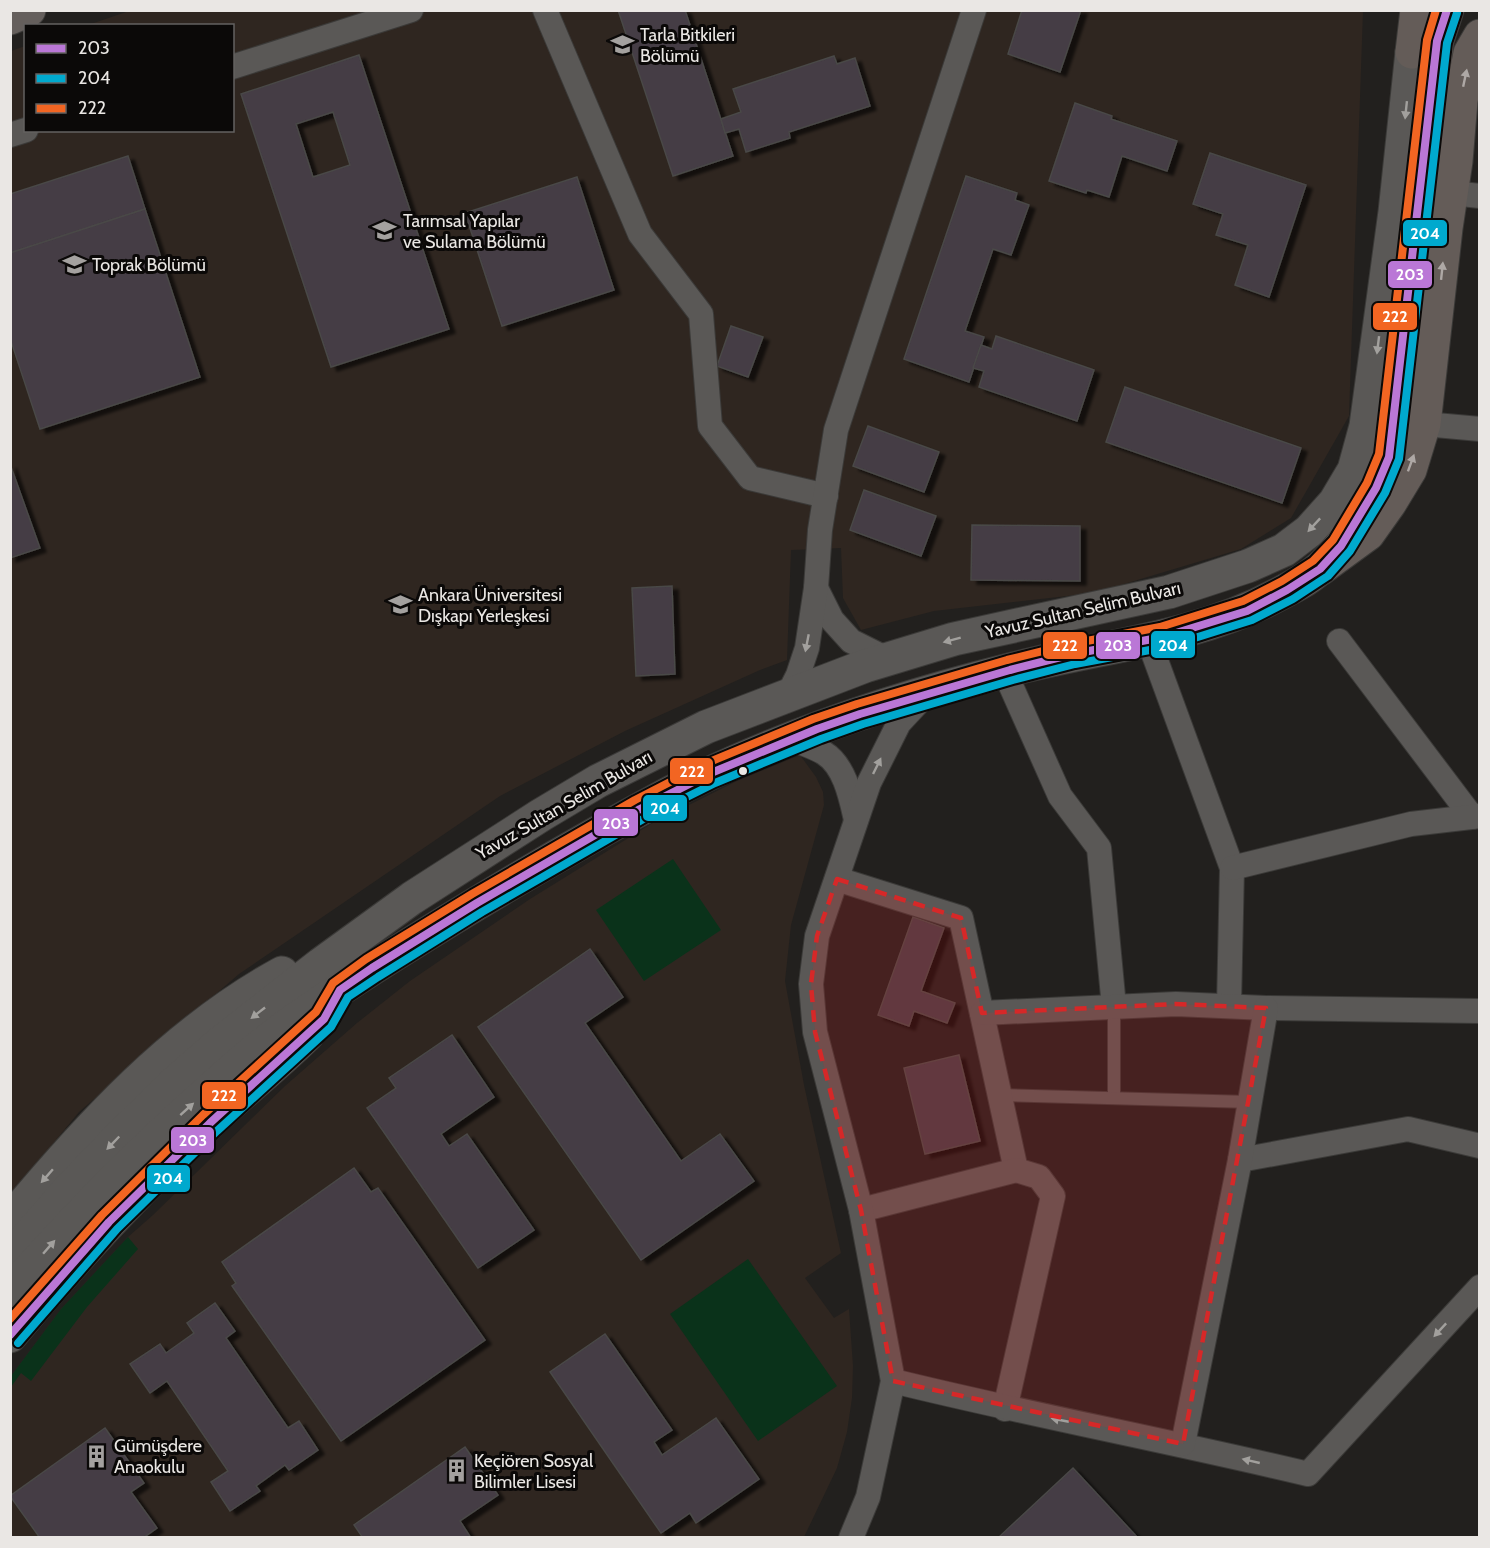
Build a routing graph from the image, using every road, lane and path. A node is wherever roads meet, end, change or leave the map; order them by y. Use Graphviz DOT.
graph roads {
  1 [pos="29,10"];
  2 [pos="411,10"];
  3 [pos="545,10"];
  4 [pos="974,10"];
  5 [pos="1409,10"];
  6 [pos="1417,10"];
  7 [pos="1447,10"];
  8 [pos="10,18"];
  9 [pos="1479,36"];
  10 [pos="1412,52"];
  11 [pos="234,66"];
  12 [pos="1466,194"];
  13 [pos="1424,424"];
  14 [pos="1479,429"];
  15 [pos="1389,457"];
  16 [pos="826,496"];
  17 [pos="1320,569"];
  18 [pos="816,588"];
  19 [pos="1339,641"];
  20 [pos="1154,655"];
  21 [pos="887,659"];
  22 [pos="1011,686"];
  23 [pos="926,694"];
  24 [pos="788,695"];
  25 [pos="793,739"];
  26 [pos="1476,817"];
  27 [pos="856,820"];
  28 [pos="1232,868"];
  29 [pos="837,879"];
  30 [pos="321,964"];
  31 [pos="340,990"];
  32 [pos="1229,1005"];
  33 [pos="1114,1006"];
  34 [pos="1266,1008"];
  35 [pos="1479,1011"];
  36 [pos="982,1013"];
  37 [pos="1000,1095"];
  38 [pos="1114,1098"];
  39 [pos="1250,1102"];
  40 [pos="1479,1146"];
  41 [pos="1240,1160"];
  42 [pos="1016,1170"];
  43 [pos="861,1210"];
  44 [pos="10,1220"];
  45 [pos="10,1257"];
  46 [pos="1479,1287"];
  47 [pos="10,1291"];
  48 [pos="10,1336"];
  49 [pos="893,1381"];
  50 [pos="1005,1409"];
  51 [pos="1183,1444"];
  52 [pos="850,1538"];
  1 -- 8 [label="main road"];
  2 -- 11 [label="street"];
  3 -- 16 [label="street"];
  4 -- 16 [label="street"];
  5 -- 10 [label="highway"];
  6 -- 10 [label="highway"];
  7 -- 15 [label="highway"];
  12 -- 9 [label="highway, one-way"];
  10 -- 21 [label="main road, Yavuz Sultan Selim Bulvarı, one-way"];
  13 -- 12 [label="highway, one-way"];
  13 -- 14 [label="street"];
  17 -- 13 [label="highway, one-way"];
  15 -- 17 [label="main road"];
  16 -- 18 [label="street"];
  17 -- 23 [label="main road"];
  18 -- 21 [label="street"];
  18 -- 24 [label="street, one-way"];
  19 -- 26 [label="street"];
  20 -- 28 [label="street"];
  21 -- 24 [label="main road, Yavuz Sultan Selim Bulvarı"];
  22 -- 33 [label="street"];
  23 -- 25 [label="main road"];
  27 -- 23 [label="street, one-way"];
  24 -- 30 [label="main road, Yavuz Sultan Selim Bulvarı"];
  25 -- 27 [label="street"];
  25 -- 31 [label="main road"];
  26 -- 28 [label="street"];
  27 -- 29 [label="street"];
  28 -- 32 [label="street"];
  29 -- 36 [label="street"];
  29 -- 43 [label="street"];
  30 -- 44 [label="main road, one-way"];
  30 -- 45 [label="main road, Yavuz Sultan Selim Bulvarı, one-way"];
  47 -- 31 [label="main road, one-way"];
  31 -- 48 [label="main road"];
  32 -- 33 [label="street"];
  32 -- 34 [label="street"];
  33 -- 36 [label="street"];
  33 -- 38 [label="lane"];
  34 -- 35 [label="street"];
  34 -- 39 [label="street"];
  36 -- 37 [label="street"];
  37 -- 38 [label="lane"];
  37 -- 42 [label="street"];
  38 -- 39 [label="lane"];
  39 -- 41 [label="street"];
  40 -- 41 [label="street"];
  41 -- 51 [label="street"];
  42 -- 43 [label="street"];
  42 -- 50 [label="street"];
  43 -- 49 [label="street"];
  46 -- 51 [label="street, one-way"];
  49 -- 50 [label="street"];
  49 -- 52 [label="street"];
  51 -- 50 [label="street, one-way"];
}
